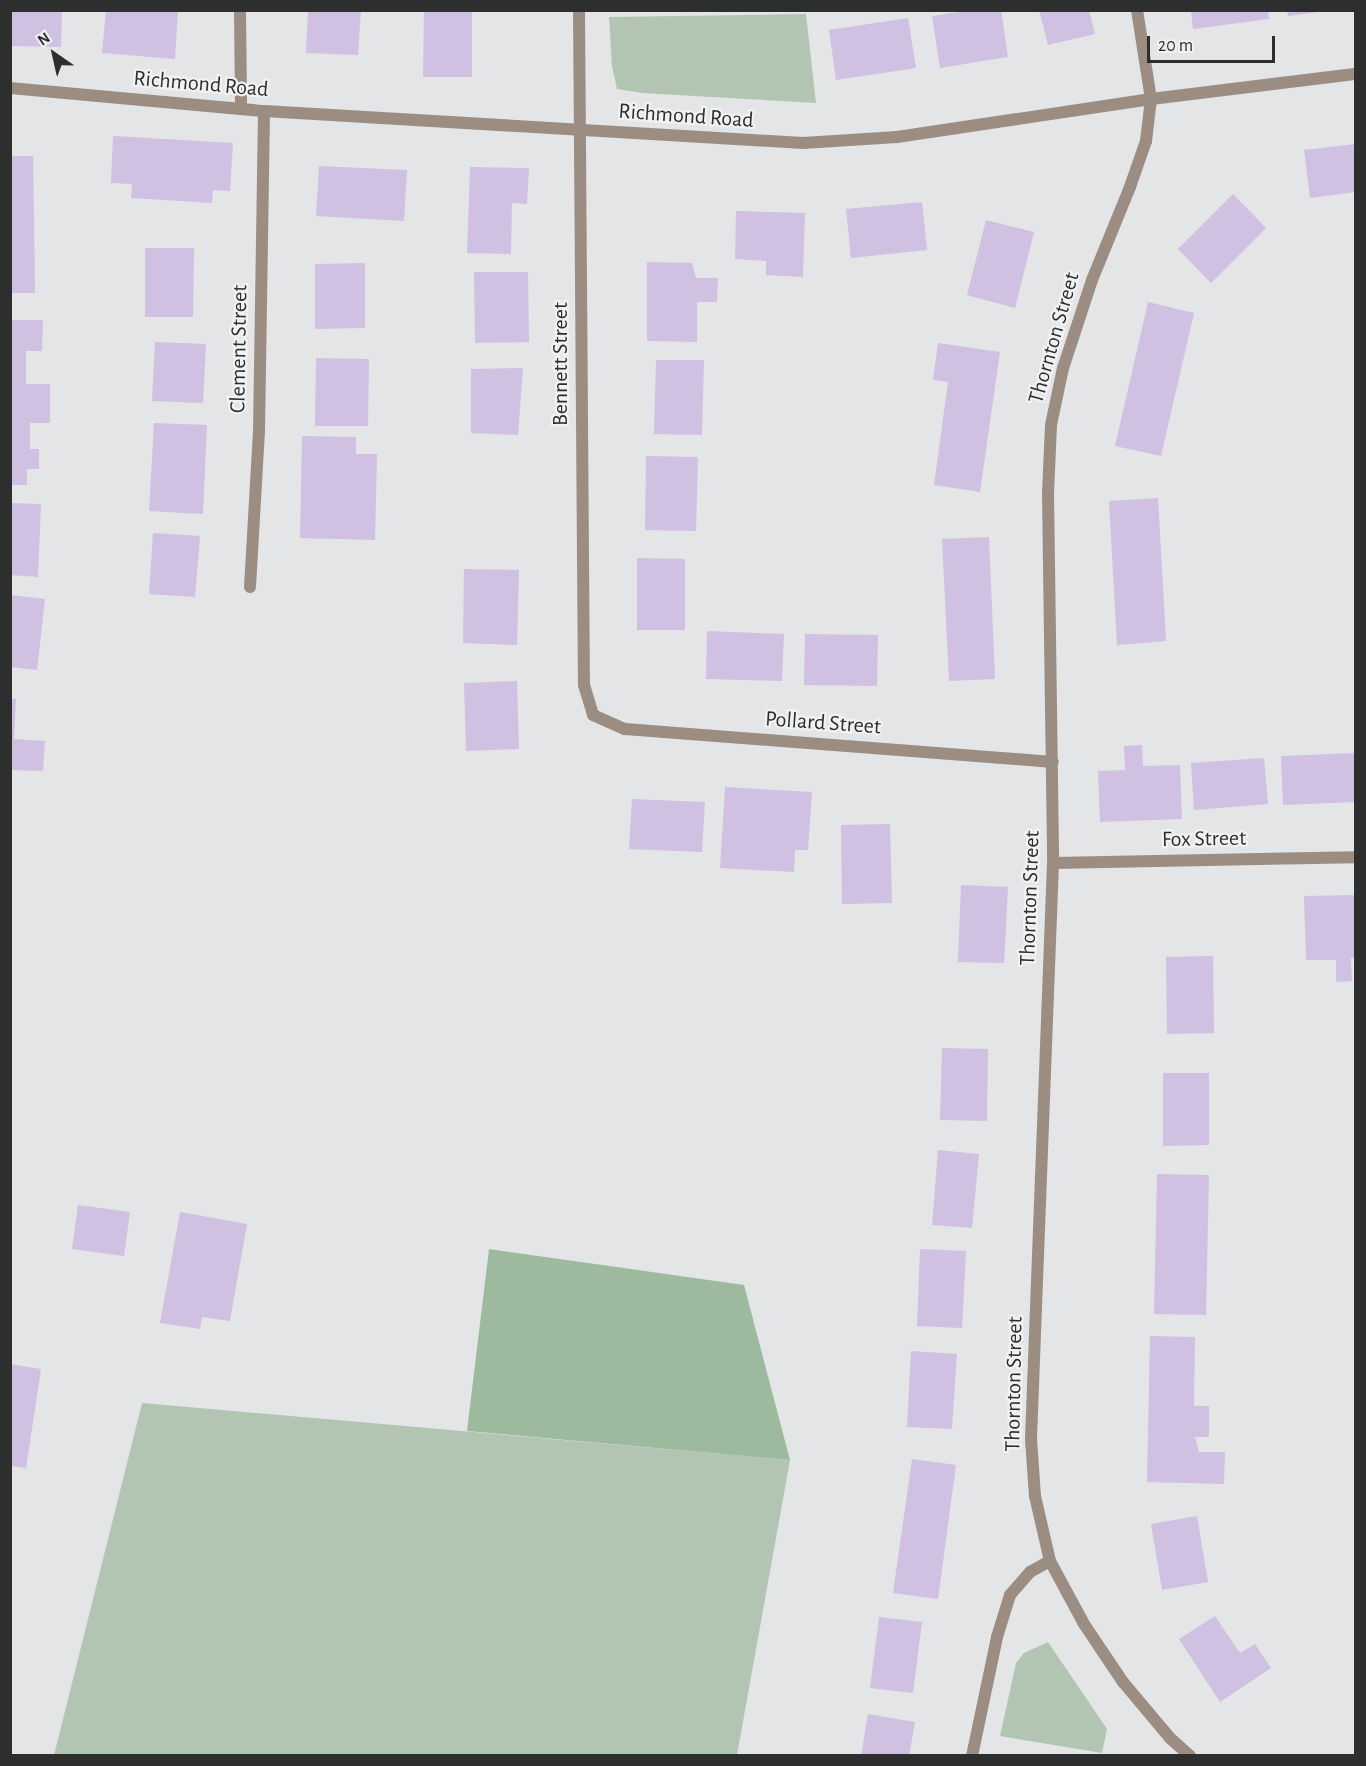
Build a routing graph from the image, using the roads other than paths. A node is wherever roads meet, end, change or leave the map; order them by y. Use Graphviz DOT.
graph roads {
  1 [pos="240,10"];
  2 [pos="579,10"];
  3 [pos="1137,10"];
  4 [pos="1356,74"];
  5 [pos="10,88"];
  6 [pos="1151,99"];
  7 [pos="241,109"];
  8 [pos="264,111"];
  9 [pos="580,130"];
  10 [pos="250,587"];
  11 [pos="593,715"];
  12 [pos="1053,762"];
  13 [pos="1356,857"];
  14 [pos="1053,863"];
  15 [pos="1050,1561"];
  16 [pos="972,1755"];
  17 [pos="1190,1755"];
  1 -- 7 [label="street"];
  2 -- 9 [label="street, Bennett Street"];
  3 -- 6 [label="street, Thornton Street"];
  4 -- 6 [label="street, Richmond Road"];
  5 -- 7 [label="street, Richmond Road"];
  6 -- 9 [label="street, Richmond Road"];
  6 -- 12 [label="street, Thornton Street"];
  7 -- 8 [label="street, Richmond Road"];
  8 -- 9 [label="street, Richmond Road"];
  8 -- 10 [label="street, Clement Street"];
  9 -- 11 [label="street, Bennett Street"];
  11 -- 12 [label="street, Pollard Street"];
  12 -- 14 [label="street, Thornton Street"];
  13 -- 14 [label="street, Fox Street"];
  14 -- 15 [label="street, Thornton Street"];
  15 -- 16 [label="street"];
  15 -- 17 [label="street, Thornton Street"];
}
